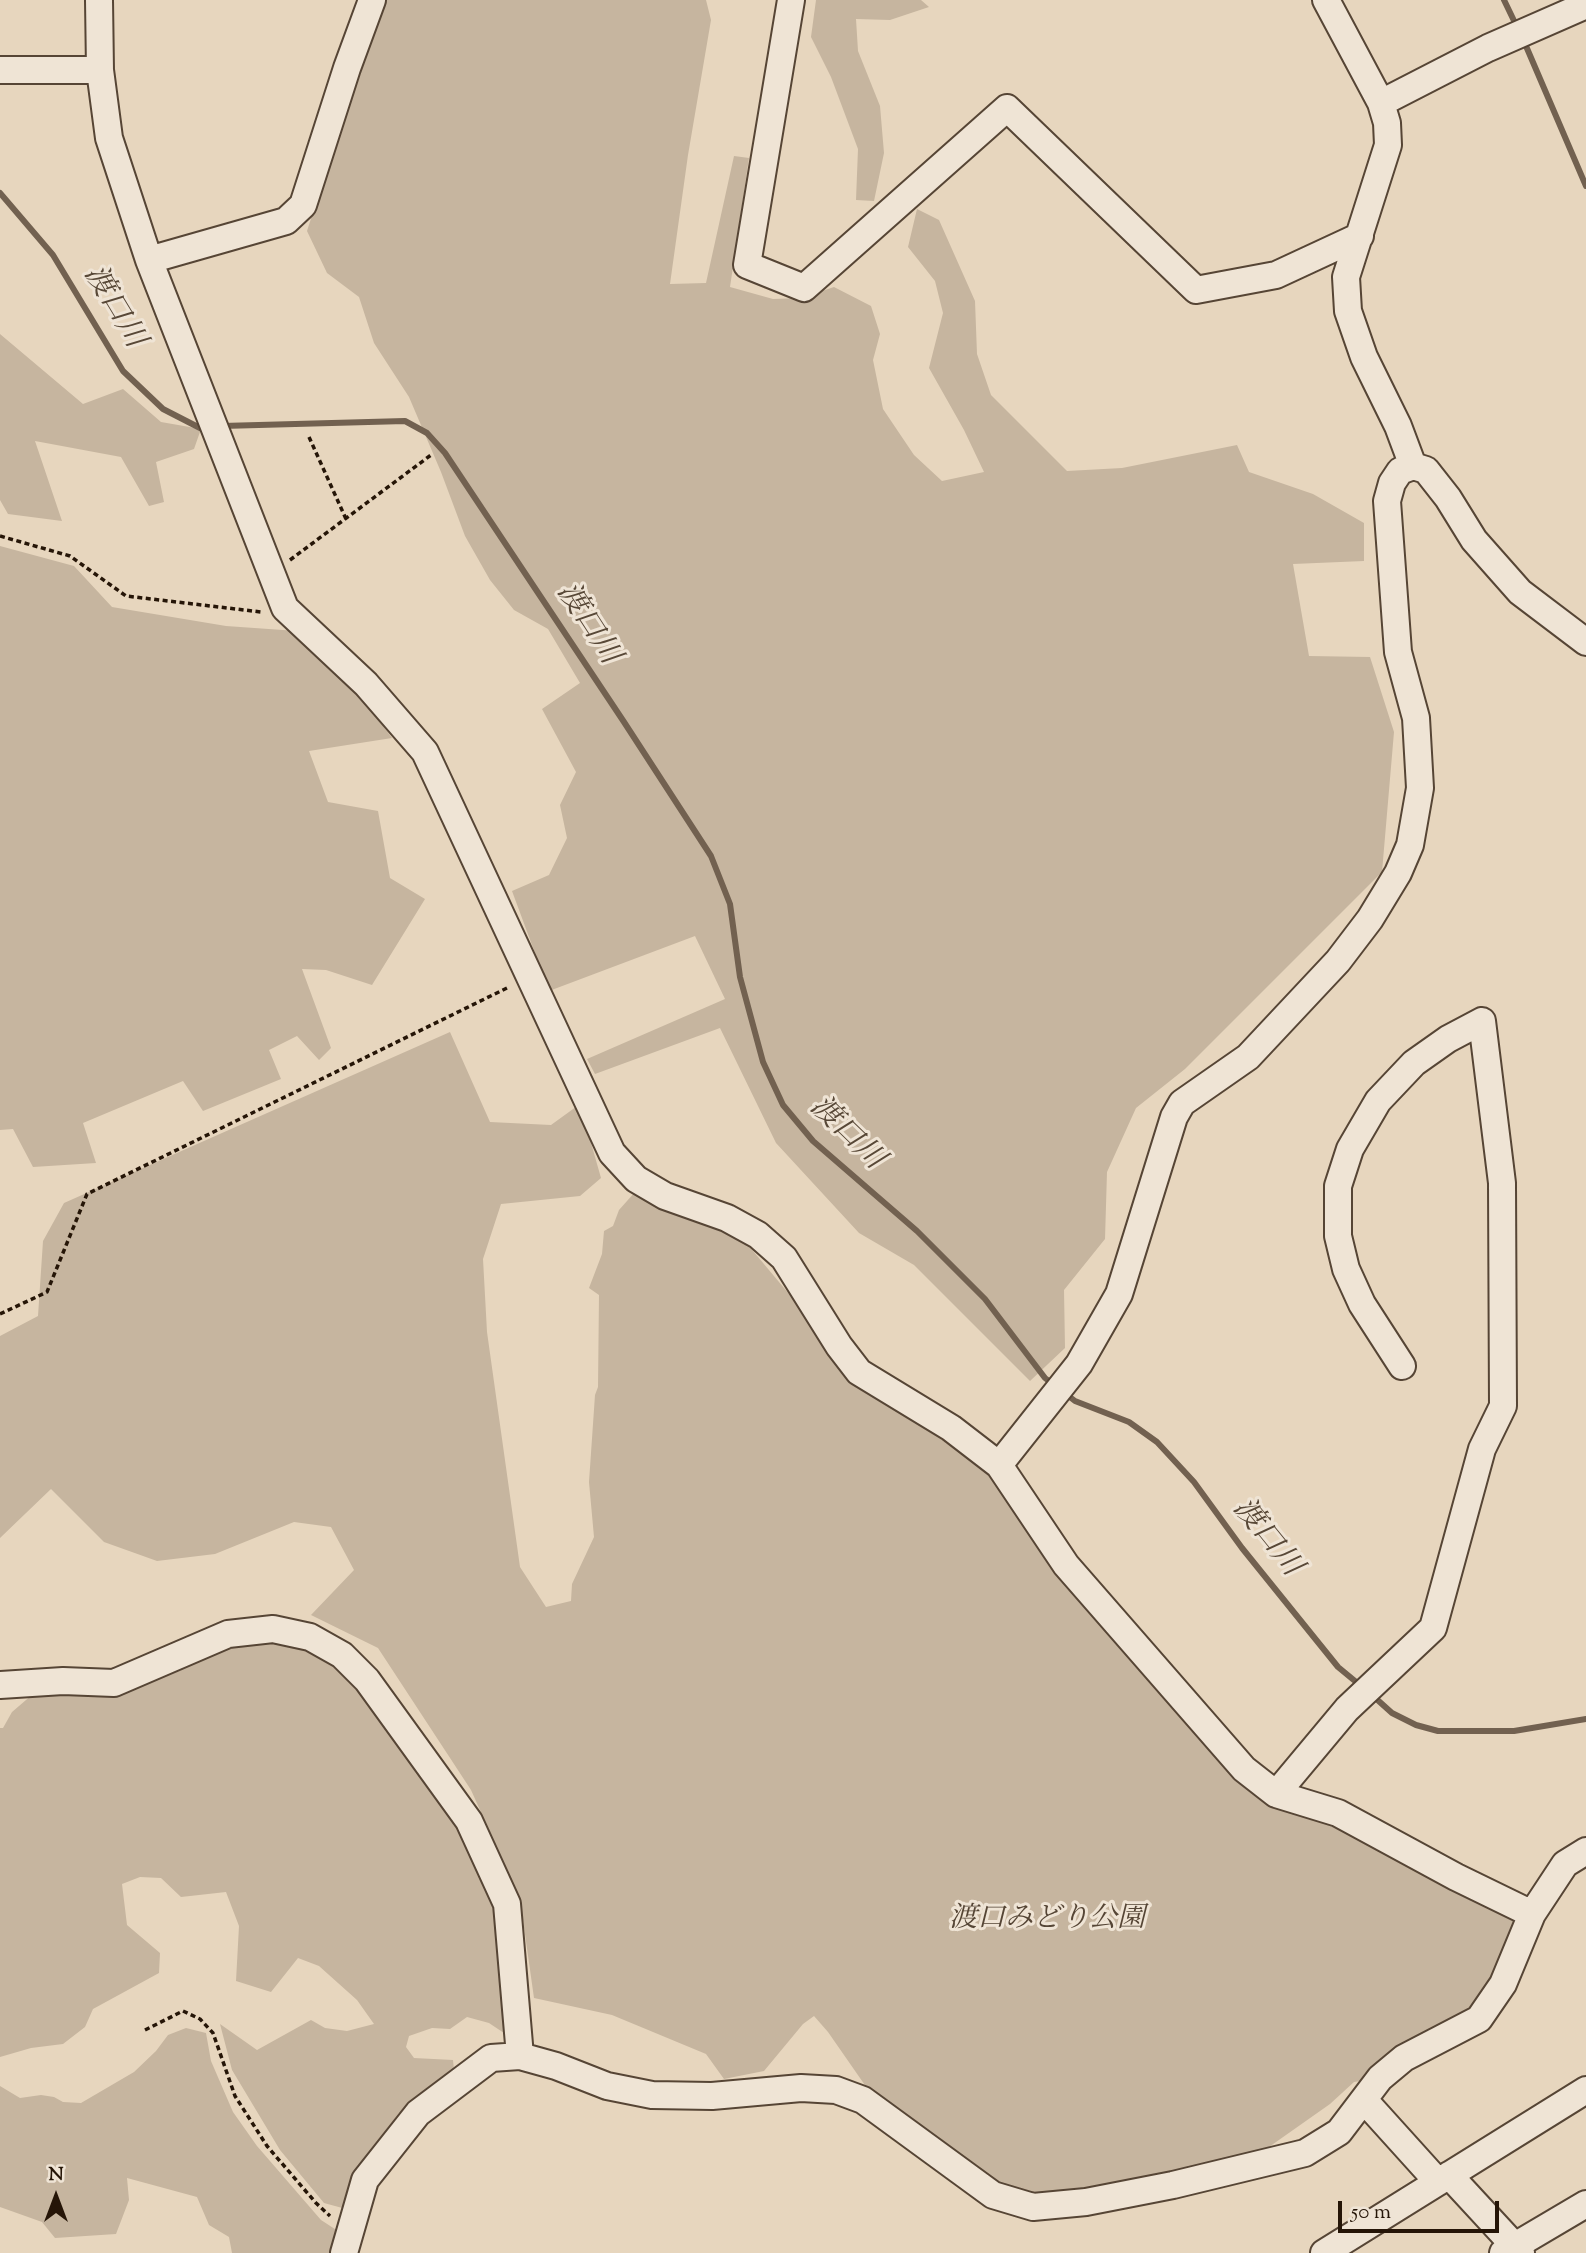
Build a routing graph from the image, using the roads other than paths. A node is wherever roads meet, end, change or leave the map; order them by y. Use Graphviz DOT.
graph roads {
  1 [pos="99,0"];
  2 [pos="372,0"];
  3 [pos="791,0"];
  4 [pos="1326,0"];
  5 [pos="1586,5"];
  6 [pos="0,70"];
  7 [pos="100,70"];
  8 [pos="1381,103"];
  9 [pos="1360,236"];
  10 [pos="149,260"];
  11 [pos="1413,466"];
  12 [pos="1586,642"];
  13 [pos="1402,1366"];
  14 [pos="999,1465"];
  15 [pos="0,1685"];
  16 [pos="1276,1794"];
  17 [pos="1586,1851"];
  18 [pos="1532,1914"];
  19 [pos="520,2056"];
  20 [pos="1586,2090"];
  21 [pos="1364,2100"];
  22 [pos="1443,2178"];
  23 [pos="1586,2204"];
  24 [pos="1513,2251"];
  25 [pos="344,2253"];
  26 [pos="1324,2253"];
  1 -- 7 [label="street"];
  2 -- 10 [label="street"];
  3 -- 9 [label="street"];
  4 -- 8 [label="street"];
  5 -- 8 [label="street"];
  6 -- 7 [label="street"];
  7 -- 10 [label="street"];
  8 -- 9 [label="street"];
  9 -- 11 [label="street"];
  10 -- 14 [label="street"];
  11 -- 12 [label="street"];
  11 -- 14 [label="street"];
  13 -- 16 [label="street"];
  14 -- 16 [label="street"];
  15 -- 19 [label="street"];
  16 -- 18 [label="street"];
  17 -- 18 [label="street"];
  18 -- 21 [label="street"];
  19 -- 21 [label="street"];
  19 -- 25 [label="street"];
  20 -- 22 [label="street"];
  21 -- 22 [label="street"];
  22 -- 24 [label="street"];
  22 -- 26 [label="street"];
  23 -- 24 [label="street"];
}
